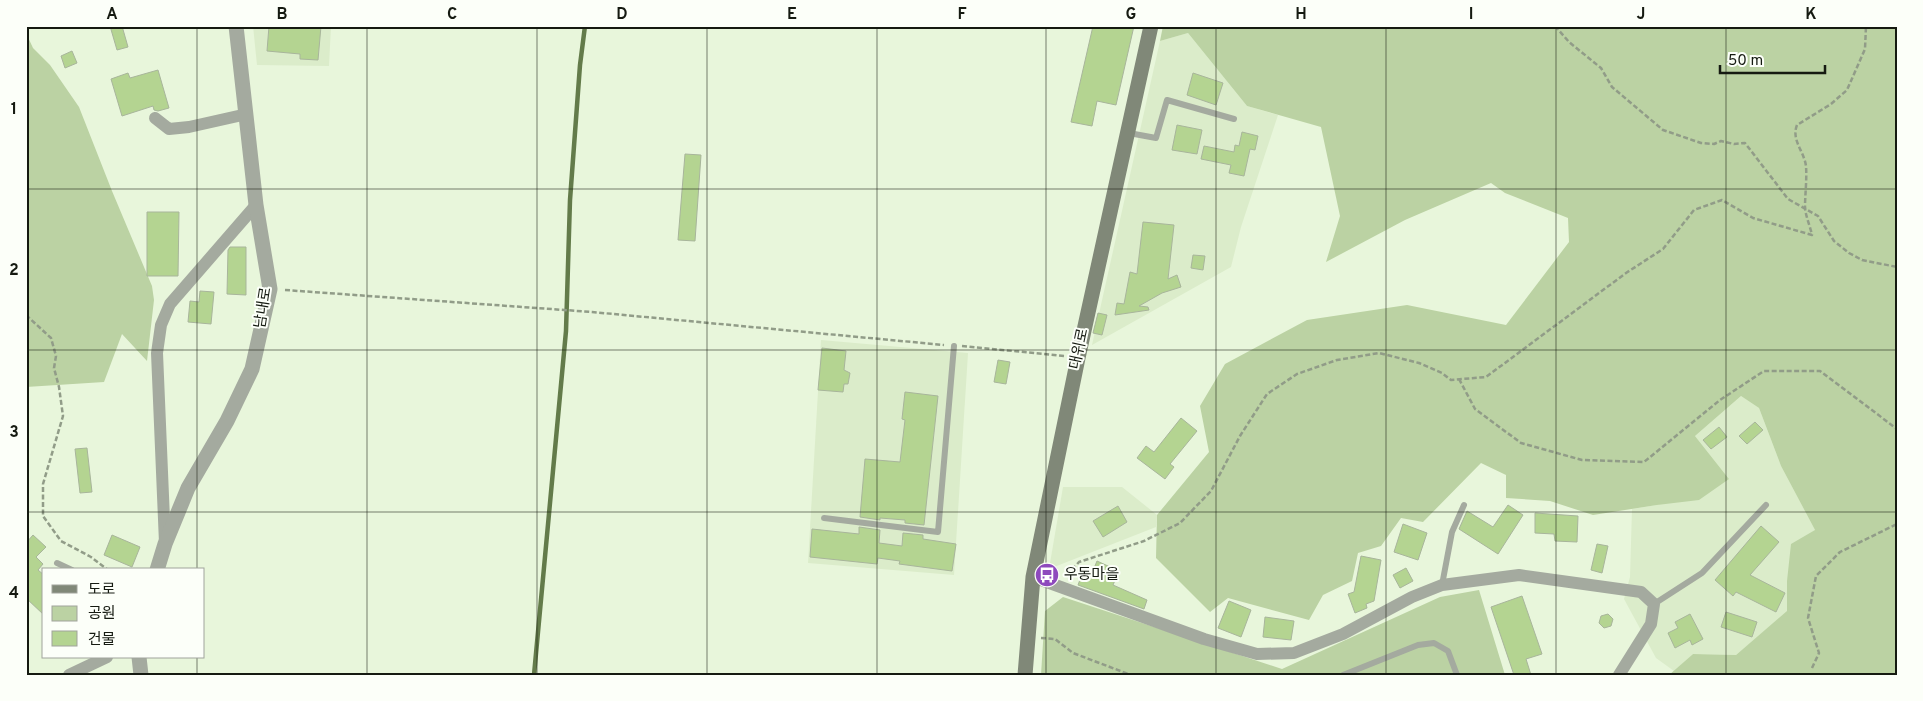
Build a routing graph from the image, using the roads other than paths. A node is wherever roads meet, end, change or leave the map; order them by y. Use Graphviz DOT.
graph roads {
  1 [pos="236,26"];
  2 [pos="1151,26"];
  3 [pos="247,114"];
  4 [pos="155,118"];
  5 [pos="1234,119"];
  6 [pos="1128,132"];
  7 [pos="256,205"];
  8 [pos="954,346"];
  9 [pos="1464,504"];
  10 [pos="1766,505"];
  11 [pos="824,518"];
  12 [pos="165,544"];
  13 [pos="57,563"];
  14 [pos="68,568"];
  15 [pos="158,568"];
  16 [pos="1033,577"];
  17 [pos="1442,584"];
  18 [pos="1654,604"];
  19 [pos="105,658"];
  20 [pos="139,658"];
  21 [pos="69,675"];
  22 [pos="141,675"];
  23 [pos="1025,675"];
  24 [pos="1343,675"];
  25 [pos="1457,675"];
  26 [pos="1619,675"];
  1 -- 3 [label="street, 남내로"];
  2 -- 6 [label="main road, 대위로"];
  3 -- 4 [label="street"];
  3 -- 7 [label="street, 남내로"];
  5 -- 6 [label="lane"];
  6 -- 16 [label="main road, 대위로"];
  7 -- 12 [label="street, 남내로"];
  7 -- 12 [label="street"];
  8 -- 11 [label="lane"];
  9 -- 17 [label="lane"];
  10 -- 18 [label="lane"];
  12 -- 15 [label="street, 남내로"];
  13 -- 14 [label="lane"];
  16 -- 17 [label="street"];
  16 -- 23 [label="main road, 대위로"];
  17 -- 18 [label="street"];
  18 -- 26 [label="street"];
  19 -- 21 [label="street"];
  20 -- 22 [label="street"];
  24 -- 25 [label="lane"];
}
